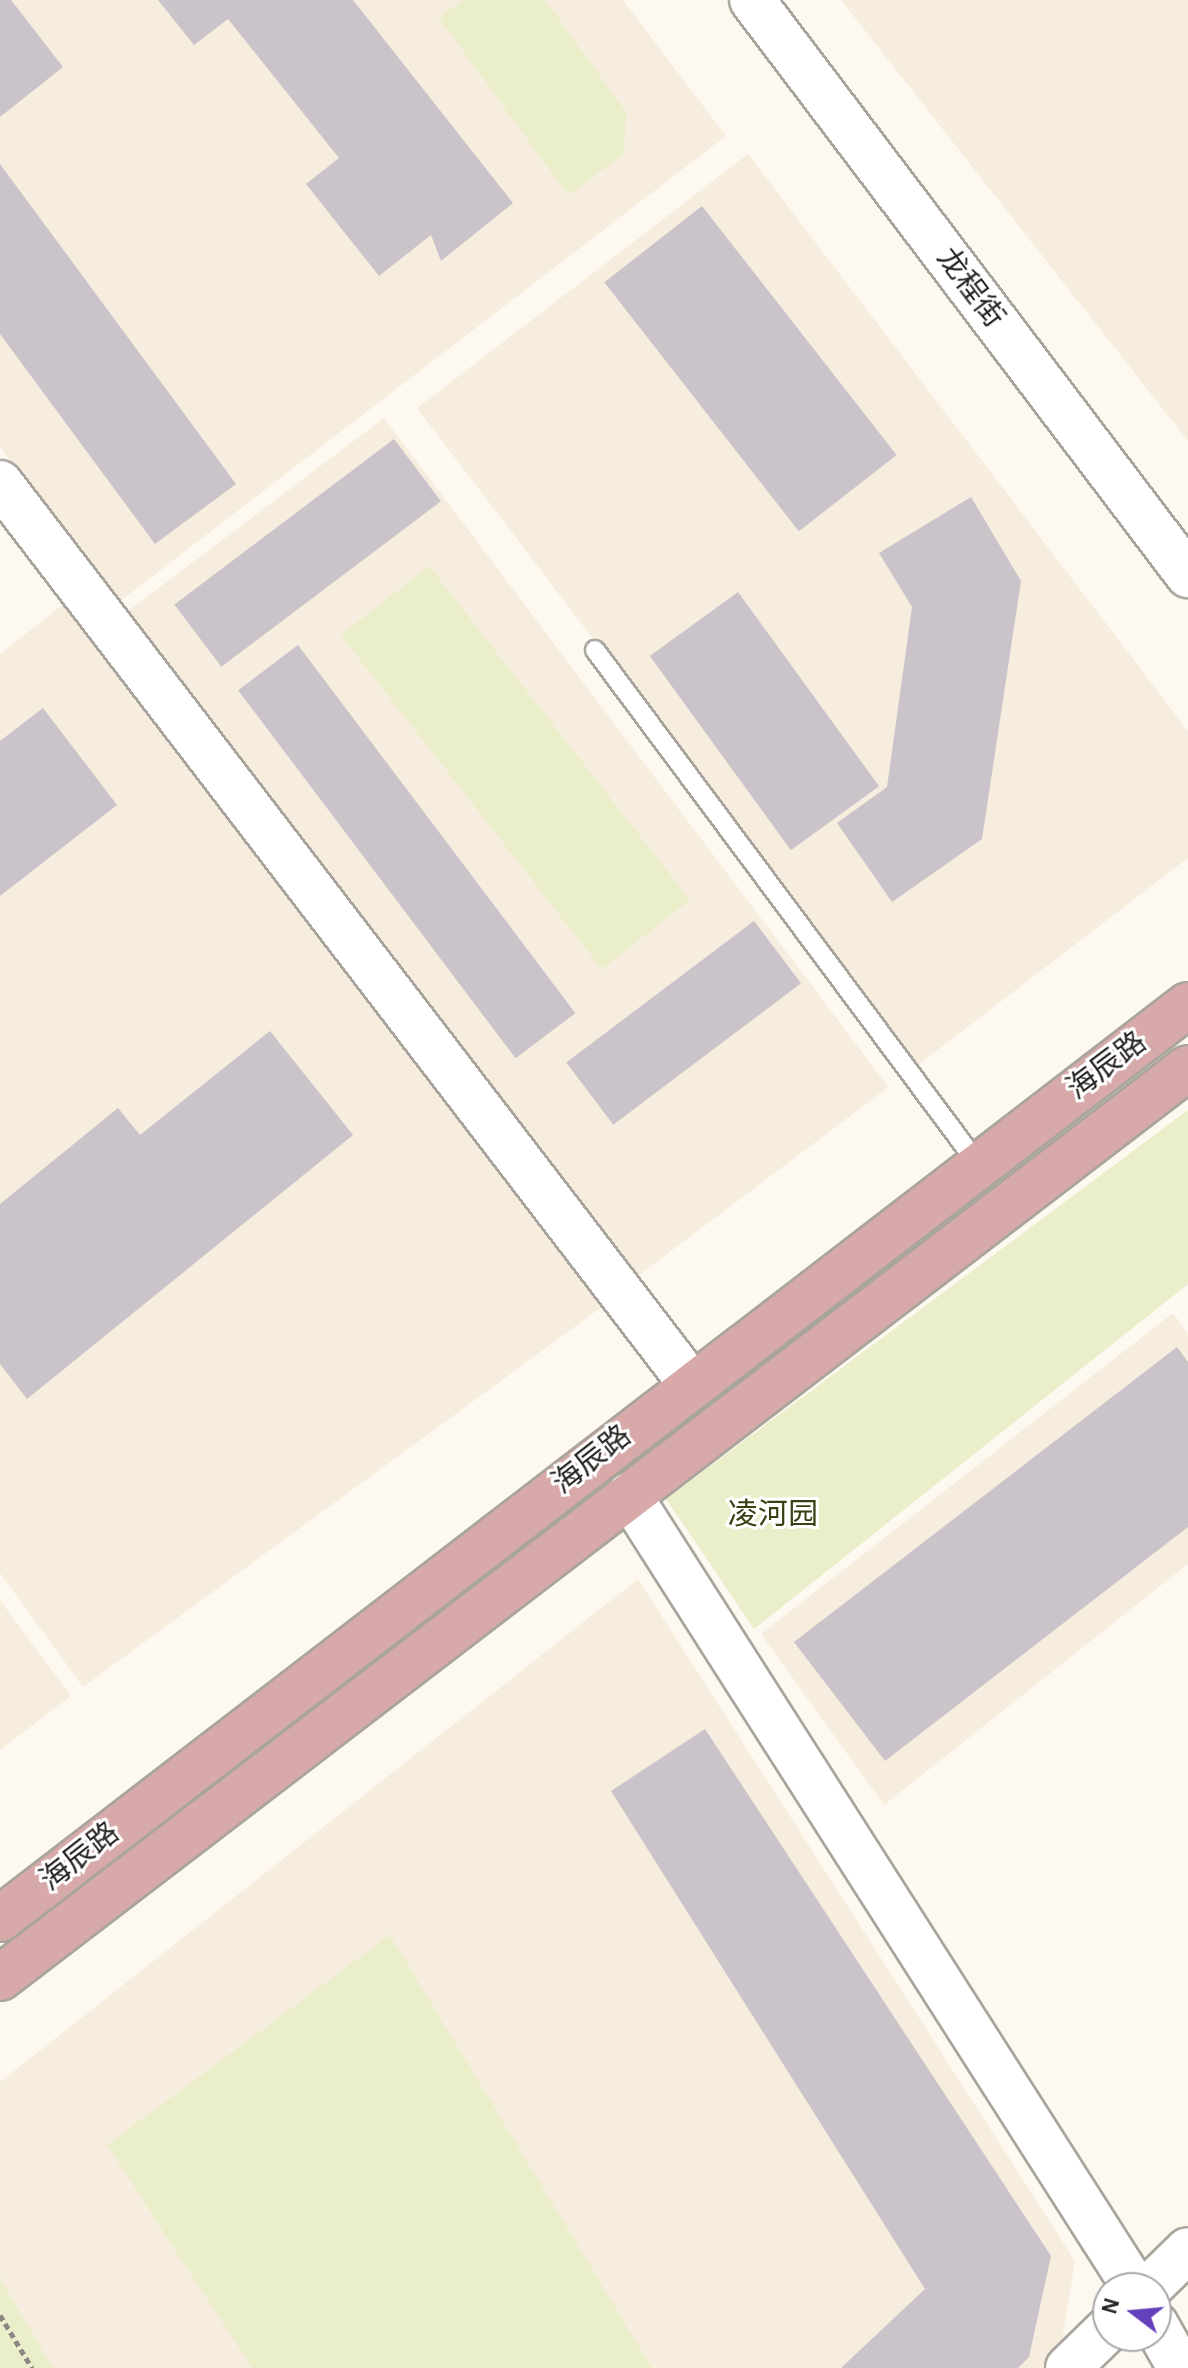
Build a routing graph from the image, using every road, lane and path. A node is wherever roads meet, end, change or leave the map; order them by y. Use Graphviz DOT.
graph roads {
  1 [pos="752,0"];
  2 [pos="0,483"];
  3 [pos="1188,575"];
  4 [pos="595,650"];
  5 [pos="1188,1005"];
  6 [pos="1188,1068"];
  7 [pos="978,1164"];
  8 [pos="691,1384"];
  9 [pos="629,1495"];
  10 [pos="0,1919"];
  11 [pos="0,1978"];
  12 [pos="1188,2250"];
  13 [pos="1125,2272"];
  14 [pos="1165,2272"];
  15 [pos="0,2315"];
  16 [pos="1092,2345"];
  17 [pos="32,2368"];
  18 [pos="1068,2368"];
  1 -- 3 [label="street, 龙程街"];
  2 -- 8 [label="street"];
  4 -- 7 [label="lane"];
  5 -- 7 [label="main road, 海辰路"];
  6 -- 9 [label="main road, 海辰路"];
  7 -- 8 [label="main road, 海辰路"];
  8 -- 10 [label="main road, 海辰路"];
  9 -- 11 [label="main road, 海辰路"];
  9 -- 13 [label="street"];
  12 -- 14 [label="street"];
  15 -- 17 [label="path"];
  16 -- 18 [label="street"];
}
